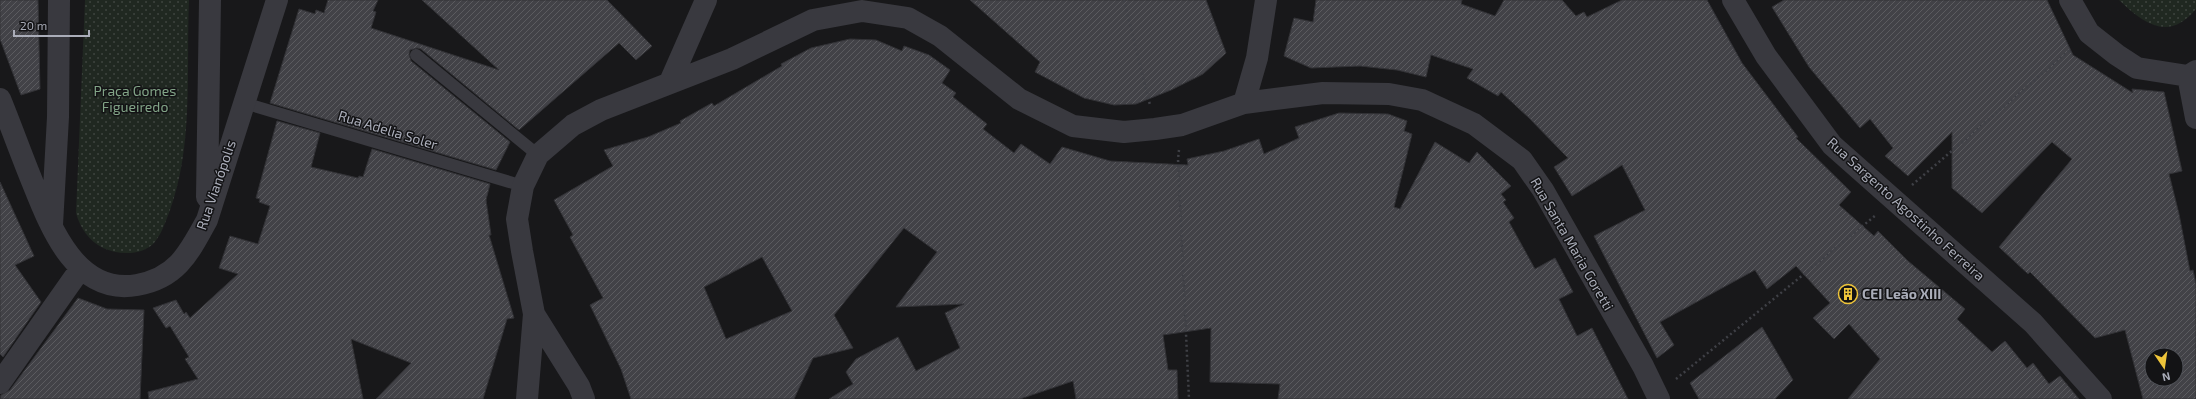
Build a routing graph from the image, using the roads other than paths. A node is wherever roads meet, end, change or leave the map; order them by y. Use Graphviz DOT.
graph roads {
  1 [pos="59,0"];
  2 [pos="210,0"];
  3 [pos="277,0"];
  4 [pos="706,0"];
  5 [pos="1266,0"];
  6 [pos="1733,0"];
  7 [pos="2070,0"];
  8 [pos="416,55"];
  9 [pos="2192,74"];
  10 [pos="670,82"];
  11 [pos="0,99"];
  12 [pos="244,103"];
  13 [pos="1244,104"];
  14 [pos="2196,118"];
  15 [pos="538,155"];
  16 [pos="523,186"];
  17 [pos="207,220"];
  18 [pos="52,230"];
  19 [pos="81,268"];
  20 [pos="534,314"];
  21 [pos="0,383"];
  22 [pos="527,399"];
  23 [pos="584,399"];
  24 [pos="1659,399"];
  25 [pos="2101,399"];
  1 -- 18 [label="street"];
  2 -- 17 [label="street"];
  3 -- 12 [label="street, Rua Vianópolis"];
  4 -- 10 [label="street"];
  5 -- 13 [label="street"];
  6 -- 25 [label="street, Rua Sargento Agostinho Ferreira"];
  7 -- 9 [label="street"];
  8 -- 15 [label="lane"];
  9 -- 14 [label="street"];
  10 -- 13 [label="street, Rua Santa Maria Goretti"];
  10 -- 15 [label="street, Rua Santa Maria Goretti"];
  11 -- 18 [label="street, Rua Vianópolis"];
  12 -- 16 [label="lane, Rua Adelia Soler"];
  12 -- 17 [label="street, Rua Vianópolis"];
  13 -- 24 [label="street, Rua Santa Maria Goretti"];
  15 -- 16 [label="street"];
  16 -- 20 [label="street"];
  17 -- 19 [label="street, Rua Vianópolis"];
  18 -- 19 [label="street, Rua Vianópolis"];
  19 -- 21 [label="street"];
  20 -- 22 [label="street"];
  20 -- 23 [label="street"];
}
